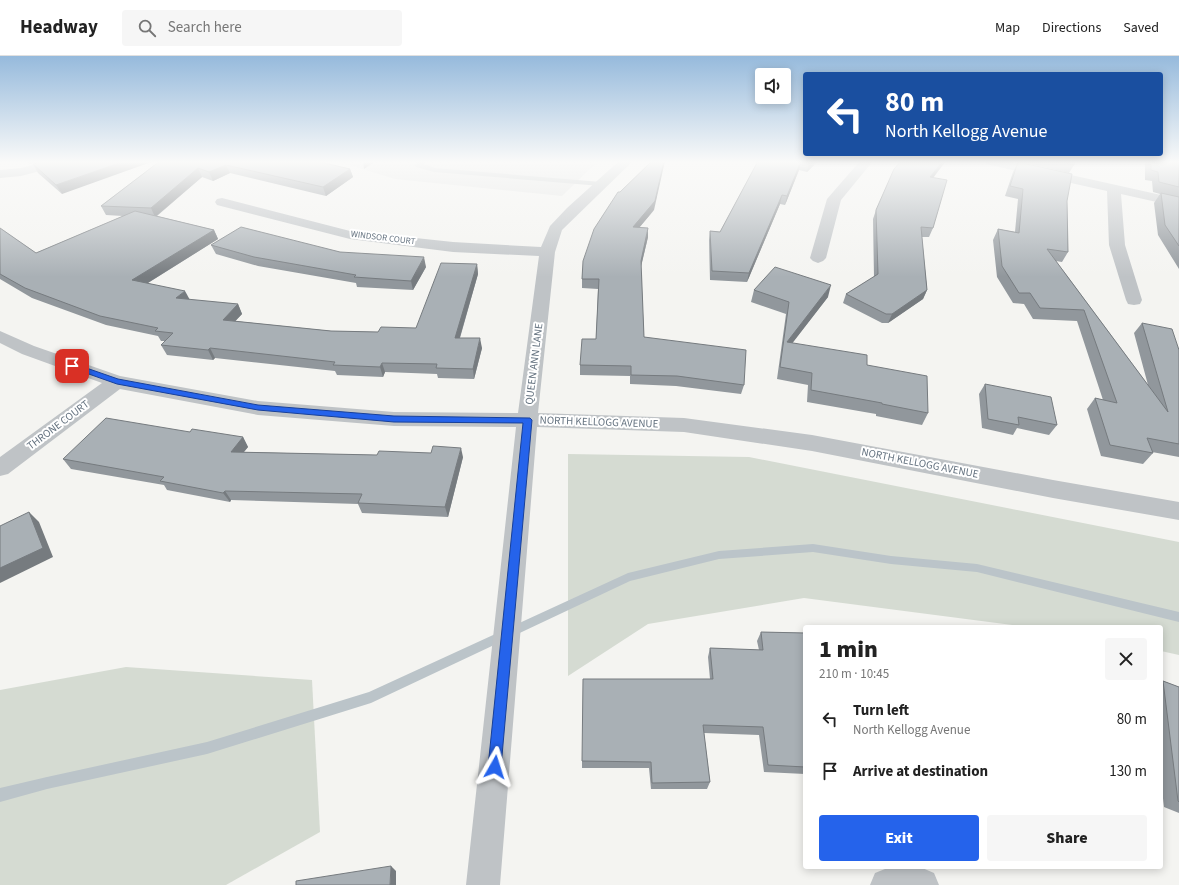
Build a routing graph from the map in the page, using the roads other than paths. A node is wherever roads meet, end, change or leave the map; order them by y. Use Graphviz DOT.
graph roads {
  1 [pos="584,200"];
  2 [pos="834,200"];
  3 [pos="1115,200"];
  4 [pos="1162,200"];
  5 [pos="222,202"];
  6 [pos="1179,203"];
  7 [pos="547,252"];
  8 [pos="818,258"];
  9 [pos="1134,300"];
  10 [pos="0,336"];
  11 [pos="117,382"];
  12 [pos="528,420"];
  13 [pos="0,468"];
  14 [pos="1179,511"];
  15 [pos="483,885"];
  16 [pos="887,885"];
  17 [pos="922,885"];
  1 -- 7 [label="street, QUEEN ANN LANE"];
  2 -- 8 [label="street"];
  3 -- 9 [label="street"];
  4 -- 6 [label="street"];
  5 -- 7 [label="street, WINDSOR COURT"];
  7 -- 12 [label="street, QUEEN ANN LANE"];
  10 -- 11 [label="street, NORTH KELLOGG AVENUE"];
  11 -- 12 [label="street, NORTH KELLOGG AVENUE"];
  11 -- 13 [label="street, THRONE COURT"];
  12 -- 14 [label="street, NORTH KELLOGG AVENUE"];
  12 -- 15 [label="street, QUEEN ANN LANE"];
  16 -- 17 [label="street"];
}
